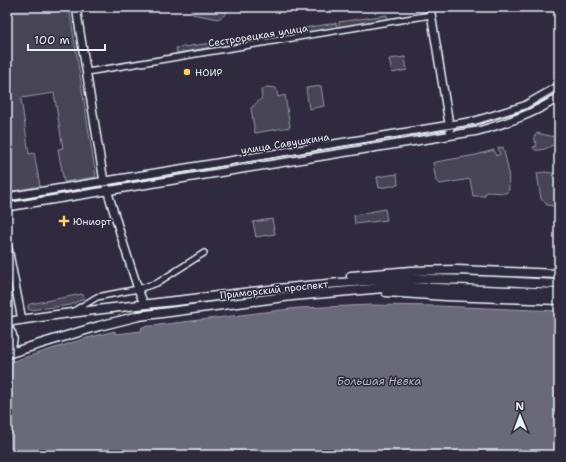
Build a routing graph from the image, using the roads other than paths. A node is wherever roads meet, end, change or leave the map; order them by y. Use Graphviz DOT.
graph roads {
  1 [pos="76,7"];
  2 [pos="430,7"];
  3 [pos="432,15"];
  4 [pos="87,72"];
  5 [pos="559,86"];
  6 [pos="559,97"];
  7 [pos="450,126"];
  8 [pos="451,136"];
  9 [pos="105,182"];
  10 [pos="107,191"];
  11 [pos="7,197"];
  12 [pos="7,208"];
  13 [pos="7,243"];
  14 [pos="204,253"];
  15 [pos="559,274"];
  16 [pos="555,284"];
  17 [pos="302,286"];
  18 [pos="138,289"];
  19 [pos="357,290"];
  20 [pos="559,293"];
  21 [pos="559,300"];
  22 [pos="144,304"];
  23 [pos="72,313"];
  24 [pos="22,320"];
  25 [pos="7,322"];
  26 [pos="7,328"];
  27 [pos="7,353"];
  1 -- 4 [label="main road"];
  2 -- 3 [label="main road"];
  3 -- 4 [label="street, Сестрорецкая улица"];
  3 -- 7 [label="main road"];
  4 -- 9 [label="main road"];
  5 -- 7 [label="main road, улица Савушкина"];
  6 -- 8 [label="main road, улица Савушкина"];
  7 -- 8 [label="main road"];
  7 -- 9 [label="main road, улица Савушкина"];
  8 -- 10 [label="main road, улица Савушкина"];
  9 -- 10 [label="main road"];
  9 -- 11 [label="main road, улица Савушкина"];
  10 -- 12 [label="main road, улица Савушкина"];
  10 -- 18 [label="main road"];
  13 -- 24 [label="main road"];
  14 -- 18 [label="street, Приморский проспект"];
  15 -- 17 [label="main road"];
  16 -- 17 [label="main road, Приморский проспект"];
  17 -- 22 [label="main road, Приморский проспект"];
  18 -- 22 [label="main road"];
  18 -- 23 [label="street, Приморский проспект"];
  19 -- 20 [label="main road, Приморский проспект"];
  19 -- 21 [label="main road"];
  19 -- 27 [label="main road, Приморский проспект"];
  22 -- 23 [label="main road, Приморский проспект"];
  23 -- 24 [label="main road, Приморский проспект"];
  24 -- 25 [label="main road, Приморский проспект"];
  26 -- 27 [label="main road"];
}
